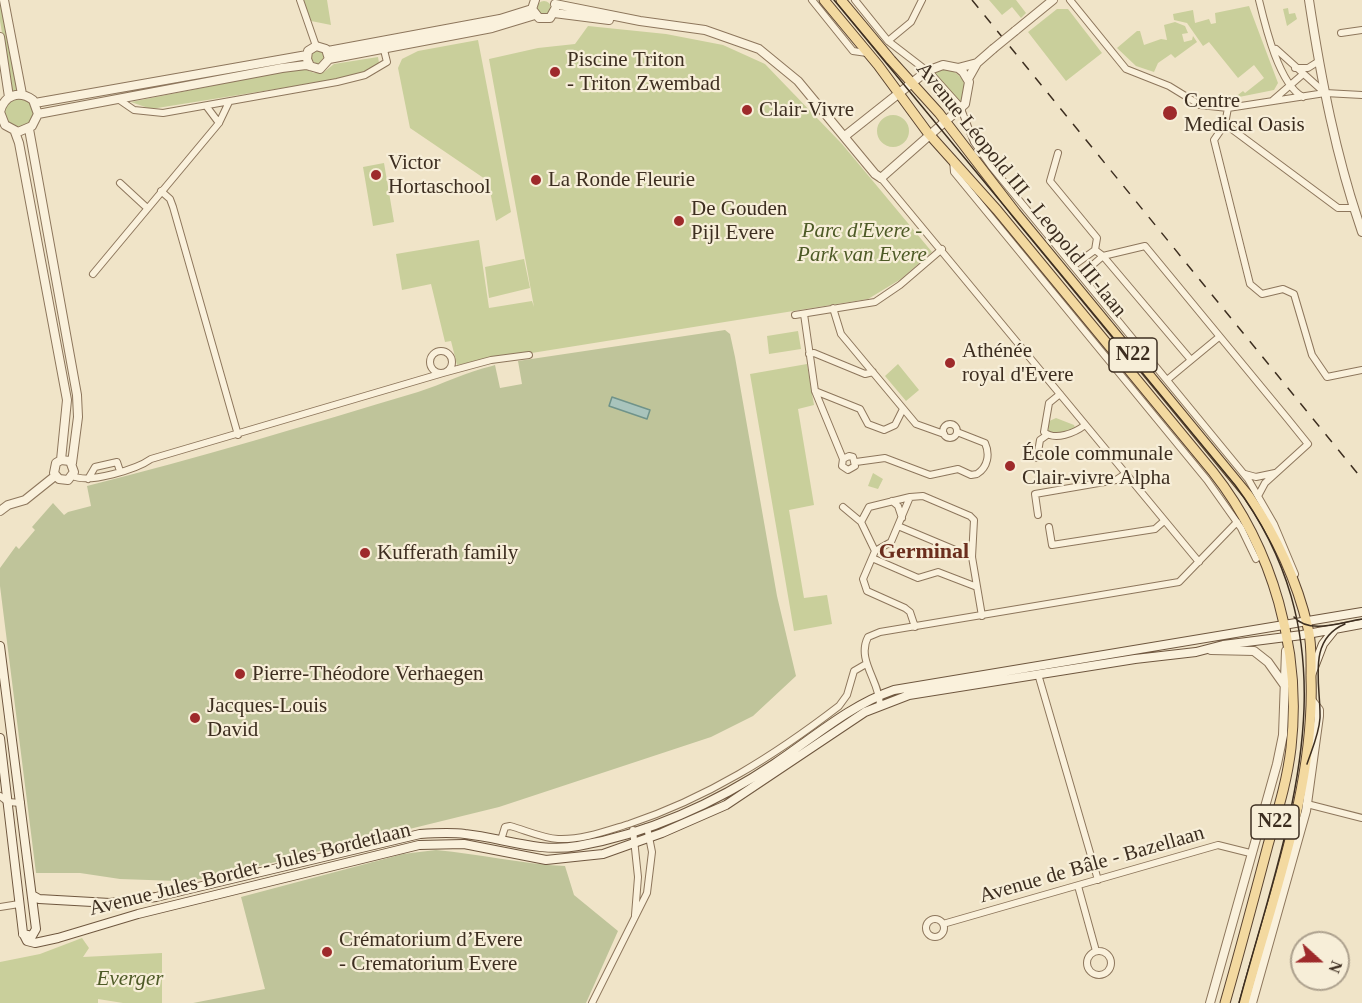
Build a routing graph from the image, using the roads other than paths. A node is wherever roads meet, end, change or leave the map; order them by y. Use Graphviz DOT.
graph roads {
  1 [pos="3,0"];
  2 [pos="300,0"];
  3 [pos="535,0"];
  4 [pos="812,0"];
  5 [pos="824,0"];
  6 [pos="841,0"];
  7 [pos="855,0"];
  8 [pos="922,0"];
  9 [pos="1053,0"];
  10 [pos="1070,0"];
  11 [pos="1259,0"];
  12 [pos="1309,0"];
  13 [pos="554,6"];
  14 [pos="534,12"];
  15 [pos="1362,30"];
  16 [pos="1341,33"];
  17 [pos="0,37"];
  18 [pos="888,41"];
  19 [pos="316,46"];
  20 [pos="383,46"];
  21 [pos="1274,48"];
  22 [pos="867,53"];
  23 [pos="307,55"];
  24 [pos="328,55"];
  25 [pos="1319,61"];
  26 [pos="977,63"];
  27 [pos="310,66"];
  28 [pos="1293,67"];
  29 [pos="958,68"];
  30 [pos="927,71"];
  31 [pos="1302,75"];
  32 [pos="968,79"];
  33 [pos="913,83"];
  34 [pos="1290,86"];
  35 [pos="1324,93"];
  36 [pos="22,94"];
  37 [pos="898,95"];
  38 [pos="1362,95"];
  39 [pos="9,97"];
  40 [pos="1304,97"];
  41 [pos="118,99"];
  42 [pos="229,102"];
  43 [pos="1272,102"];
  44 [pos="35,104"];
  45 [pos="207,107"];
  46 [pos="1228,108"];
  47 [pos="961,109"];
  48 [pos="0,112"];
  49 [pos="38,114"];
  50 [pos="1,122"];
  51 [pos="945,122"];
  52 [pos="219,123"];
  53 [pos="1225,124"];
  54 [pos="29,129"];
  55 [pos="15,132"];
  56 [pos="931,135"];
  57 [pos="845,136"];
  58 [pos="1058,153"];
  59 [pos="953,160"];
  60 [pos="881,178"];
  61 [pos="120,183"];
  62 [pos="161,191"];
  63 [pos="146,207"];
  64 [pos="1354,208"];
  65 [pos="1362,232"];
  66 [pos="49,248"];
  67 [pos="942,249"];
  68 [pos="39,250"];
  69 [pos="1095,250"];
  70 [pos="1103,256"];
  71 [pos="1073,266"];
  72 [pos="93,274"];
  73 [pos="1081,275"];
  74 [pos="833,308"];
  75 [pos="804,314"];
  76 [pos="795,315"];
  77 [pos="1219,337"];
  78 [pos="809,354"];
  79 [pos="529,355"];
  80 [pos="1191,360"];
  81 [pos="1362,370"];
  82 [pos="873,372"];
  83 [pos="1167,380"];
  84 [pos="815,391"];
  85 [pos="1060,394"];
  86 [pos="903,409"];
  87 [pos="1085,425"];
  88 [pos="957,432"];
  89 [pos="944,434"];
  90 [pos="238,435"];
  91 [pos="1047,435"];
  92 [pos="1037,458"];
  93 [pos="843,459"];
  94 [pos="61,460"];
  95 [pos="856,462"];
  96 [pos="72,463"];
  97 [pos="1275,473"];
  98 [pos="1125,474"];
  99 [pos="1245,474"];
  100 [pos="55,476"];
  101 [pos="73,476"];
  102 [pos="1258,496"];
  103 [pos="910,497"];
  104 [pos="892,501"];
  105 [pos="843,507"];
  106 [pos="0,511"];
  107 [pos="1038,515"];
  108 [pos="902,518"];
  109 [pos="1164,521"];
  110 [pos="861,522"];
  111 [pos="1237,522"];
  112 [pos="898,526"];
  113 [pos="1049,527"];
  114 [pos="874,555"];
  115 [pos="972,557"];
  116 [pos="1256,559"];
  117 [pos="1199,562"];
  118 [pos="1267,565"];
  119 [pos="977,587"];
  120 [pos="1298,600"];
  121 [pos="1362,612"];
  122 [pos="982,616"];
  123 [pos="1306,620"];
  124 [pos="1362,624"];
  125 [pos="1284,626"];
  126 [pos="915,627"];
  127 [pos="1335,629"];
  128 [pos="1309,634"];
  129 [pos="1286,637"];
  130 [pos="0,646"];
  131 [pos="1211,650"];
  132 [pos="1079,659"];
  133 [pos="866,664"];
  134 [pos="1012,670"];
  135 [pos="1038,674"];
  136 [pos="1311,676"];
  137 [pos="1285,686"];
  138 [pos="880,695"];
  139 [pos="880,706"];
  140 [pos="0,738"];
  141 [pos="1308,769"];
  142 [pos="4,799"];
  143 [pos="21,803"];
  144 [pos="1307,804"];
  145 [pos="1362,818"];
  146 [pos="632,827"];
  147 [pos="647,827"];
  148 [pos="651,838"];
  149 [pos="501,840"];
  150 [pos="636,843"];
  151 [pos="498,851"];
  152 [pos="1250,853"];
  153 [pos="28,869"];
  154 [pos="16,871"];
  155 [pos="1098,880"];
  156 [pos="1078,886"];
  157 [pos="32,895"];
  158 [pos="19,904"];
  159 [pos="0,907"];
  160 [pos="634,918"];
  161 [pos="944,924"];
  162 [pos="23,933"];
  163 [pos="1096,951"];
  164 [pos="592,1003"];
  165 [pos="1210,1003"];
  166 [pos="1225,1003"];
  167 [pos="1244,1003"];
  168 [pos="1252,1003"];
  1 -- 36 [label="street"];
  2 -- 19 [label="street"];
  3 -- 14 [label="street"];
  4 -- 22 [label="street"];
  5 -- 22 [label="main road, Avenue Léopold III - Leopold III-laan / N22"];
  6 -- 33 [label="main road, Avenue Léopold III - Leopold III-laan / N22"];
  7 -- 18 [label="street"];
  8 -- 18 [label="street"];
  9 -- 26 [label="street, bridge"];
  10 -- 46 [label="street"];
  11 -- 21 [label="street"];
  12 -- 25 [label="street"];
  13 -- 14 [label="street"];
  13 -- 57 [label="street"];
  14 -- 20 [label="street"];
  15 -- 16 [label="street"];
  17 -- 39 [label="street"];
  18 -- 30 [label="street"];
  19 -- 23 [label="street"];
  19 -- 24 [label="street"];
  20 -- 24 [label="street"];
  20 -- 42 [label="street"];
  21 -- 28 [label="street"];
  21 -- 34 [label="street"];
  22 -- 37 [label="main road, Avenue Léopold III - Leopold III-laan / N22"];
  23 -- 27 [label="street"];
  23 -- 44 [label="street"];
  24 -- 27 [label="street"];
  25 -- 28 [label="street"];
  25 -- 35 [label="street"];
  26 -- 29 [label="street"];
  26 -- 32 [label="street"];
  27 -- 41 [label="street"];
  28 -- 31 [label="street"];
  29 -- 30 [label="street"];
  29 -- 32 [label="street"];
  30 -- 33 [label="street"];
  30 -- 47 [label="street"];
  31 -- 34 [label="street"];
  31 -- 35 [label="street"];
  32 -- 47 [label="street"];
  33 -- 37 [label="street"];
  33 -- 51 [label="main road, Avenue Léopold III - Leopold III-laan / N22"];
  34 -- 40 [label="street"];
  34 -- 43 [label="street"];
  35 -- 38 [label="street"];
  35 -- 40 [label="street"];
  35 -- 64 [label="street"];
  36 -- 39 [label="street"];
  36 -- 44 [label="street"];
  37 -- 56 [label="main road, Avenue Léopold III - Leopold III-laan / N22"];
  37 -- 57 [label="street"];
  39 -- 48 [label="street"];
  40 -- 43 [label="street"];
  41 -- 45 [label="street"];
  41 -- 49 [label="street"];
  42 -- 45 [label="street"];
  42 -- 52 [label="street"];
  43 -- 46 [label="street"];
  44 -- 49 [label="street"];
  45 -- 52 [label="street"];
  46 -- 53 [label="street"];
  47 -- 51 [label="street"];
  47 -- 71 [label="street"];
  48 -- 50 [label="street"];
  49 -- 54 [label="street"];
  50 -- 55 [label="street"];
  51 -- 56 [label="street"];
  51 -- 120 [label="main road, Avenue Léopold III - Leopold III-laan / N22"];
  52 -- 62 [label="street"];
  53 -- 64 [label="street"];
  53 -- 81 [label="street"];
  54 -- 55 [label="street"];
  54 -- 66 [label="street"];
  55 -- 68 [label="street"];
  56 -- 59 [label="main road, Avenue Léopold III - Leopold III-laan / N22"];
  56 -- 60 [label="street"];
  57 -- 60 [label="street"];
  58 -- 69 [label="street"];
  59 -- 111 [label="street"];
  59 -- 118 [label="main road, Avenue Léopold III - Leopold III-laan / N22"];
  60 -- 67 [label="street"];
  61 -- 63 [label="street"];
  62 -- 63 [label="street"];
  62 -- 90 [label="street"];
  63 -- 72 [label="street"];
  64 -- 65 [label="street"];
  66 -- 68 [label="street"];
  66 -- 96 [label="street"];
  67 -- 74 [label="street"];
  67 -- 85 [label="street"];
  68 -- 94 [label="street"];
  69 -- 70 [label="street"];
  69 -- 71 [label="street"];
  70 -- 73 [label="street"];
  70 -- 77 [label="street"];
  70 -- 80 [label="street"];
  71 -- 73 [label="street"];
  73 -- 83 [label="street"];
  74 -- 75 [label="street"];
  74 -- 82 [label="street"];
  75 -- 76 [label="street"];
  75 -- 78 [label="street"];
  77 -- 80 [label="street"];
  77 -- 97 [label="street"];
  78 -- 82 [label="street"];
  78 -- 84 [label="street"];
  79 -- 90 [label="street"];
  80 -- 83 [label="street"];
  82 -- 86 [label="street"];
  83 -- 99 [label="street"];
  84 -- 86 [label="street"];
  84 -- 93 [label="street"];
  85 -- 87 [label="street"];
  85 -- 91 [label="street"];
  86 -- 89 [label="street"];
  87 -- 91 [label="street"];
  87 -- 98 [label="street"];
  88 -- 89 [label="street"];
  88 -- 89 [label="street"];
  88 -- 95 [label="street"];
  90 -- 101 [label="street"];
  91 -- 92 [label="street"];
  93 -- 95 [label="street"];
  93 -- 95 [label="street"];
  94 -- 96 [label="street"];
  94 -- 100 [label="street"];
  96 -- 101 [label="street"];
  97 -- 99 [label="street"];
  97 -- 102 [label="street"];
  98 -- 107 [label="street"];
  98 -- 109 [label="street"];
  99 -- 102 [label="street"];
  100 -- 101 [label="street"];
  100 -- 106 [label="street"];
  102 -- 120 [label="street"];
  103 -- 104 [label="street"];
  103 -- 108 [label="street"];
  103 -- 115 [label="street"];
  104 -- 108 [label="street"];
  104 -- 110 [label="street"];
  105 -- 110 [label="street"];
  108 -- 112 [label="street"];
  109 -- 113 [label="street"];
  109 -- 117 [label="street"];
  110 -- 114 [label="street"];
  111 -- 116 [label="street"];
  111 -- 117 [label="street"];
  112 -- 114 [label="street"];
  112 -- 115 [label="street"];
  114 -- 119 [label="street"];
  114 -- 126 [label="street"];
  115 -- 119 [label="street"];
  116 -- 118 [label="main road"];
  117 -- 122 [label="street"];
  118 -- 125 [label="main road, Avenue Léopold III - Leopold III-laan / N22"];
  119 -- 122 [label="street"];
  120 -- 123 [label="main road, Avenue Léopold III - Leopold III-laan / N22"];
  121 -- 123 [label="main road"];
  122 -- 126 [label="street"];
  123 -- 125 [label="main road, Avenue Jules Bordet - Jules Bordetlaan"];
  123 -- 128 [label="main road, Avenue Léopold III - Leopold III-laan / N22"];
  124 -- 127 [label="main road"];
  125 -- 129 [label="main road, Avenue Léopold III - Leopold III-laan / N22"];
  125 -- 132 [label="main road, Avenue Jules Bordet - Jules Bordetlaan"];
  126 -- 133 [label="street"];
  127 -- 128 [label="main road"];
  127 -- 136 [label="main road"];
  128 -- 129 [label="main road, Avenue Jules Bordet - Jules Bordetlaan"];
  128 -- 136 [label="main road, Avenue Léopold III - Leopold III-laan / N22"];
  129 -- 131 [label="main road, Avenue Jules Bordet - Jules Bordetlaan"];
  129 -- 137 [label="street"];
  129 -- 166 [label="main road, Avenue Léopold III - Leopold III-laan / N22"];
  130 -- 143 [label="main road"];
  131 -- 135 [label="main road, Avenue Jules Bordet - Jules Bordetlaan"];
  131 -- 137 [label="street"];
  132 -- 134 [label="main road, Avenue Jules Bordet - Jules Bordetlaan"];
  132 -- 135 [label="street, Avenue Jules Bordet - Jules Bordetlaan"];
  133 -- 138 [label="street"];
  133 -- 146 [label="street, Avenue Jules Bordet - Jules Bordetlaan"];
  134 -- 135 [label="street, Avenue Jules Bordet - Jules Bordetlaan"];
  134 -- 138 [label="main road, Avenue Jules Bordet - Jules Bordetlaan"];
  135 -- 139 [label="main road, Avenue Jules Bordet - Jules Bordetlaan"];
  135 -- 155 [label="street"];
  136 -- 141 [label="main road, Avenue Léopold III - Leopold III-laan / N22"];
  137 -- 152 [label="street"];
  138 -- 139 [label="street"];
  138 -- 147 [label="main road, Avenue Jules Bordet - Jules Bordetlaan"];
  139 -- 148 [label="main road, Avenue Jules Bordet - Jules Bordetlaan"];
  140 -- 142 [label="main road"];
  141 -- 144 [label="street"];
  141 -- 167 [label="main road, Avenue Léopold III - Leopold III-laan / N22"];
  142 -- 143 [label="street"];
  142 -- 154 [label="main road"];
  143 -- 153 [label="main road"];
  144 -- 145 [label="street"];
  144 -- 168 [label="street"];
  146 -- 147 [label="main road, Avenue Jules Bordet - Jules Bordetlaan"];
  146 -- 149 [label="main road, Avenue Jules Bordet - Jules Bordetlaan"];
  146 -- 149 [label="street, Avenue Jules Bordet - Jules Bordetlaan"];
  146 -- 150 [label="street"];
  147 -- 148 [label="street"];
  148 -- 150 [label="main road, Avenue Jules Bordet - Jules Bordetlaan"];
  148 -- 160 [label="street"];
  149 -- 151 [label="street"];
  149 -- 157 [label="main road, Avenue Jules Bordet - Jules Bordetlaan"];
  150 -- 151 [label="main road, Avenue Jules Bordet - Jules Bordetlaan"];
  150 -- 160 [label="street"];
  151 -- 162 [label="main road, Avenue Jules Bordet - Jules Bordetlaan"];
  152 -- 155 [label="street, Avenue de Bâle - Bazellaan"];
  152 -- 165 [label="street"];
  153 -- 154 [label="main road"];
  153 -- 157 [label="main road"];
  154 -- 158 [label="main road"];
  155 -- 156 [label="street, Avenue de Bâle - Bazellaan"];
  156 -- 161 [label="street, Avenue de Bâle - Bazellaan"];
  156 -- 163 [label="street"];
  157 -- 162 [label="main road"];
  158 -- 159 [label="street"];
  158 -- 162 [label="main road"];
  160 -- 164 [label="street"];
  163 -- 163 [label="street"];
}
